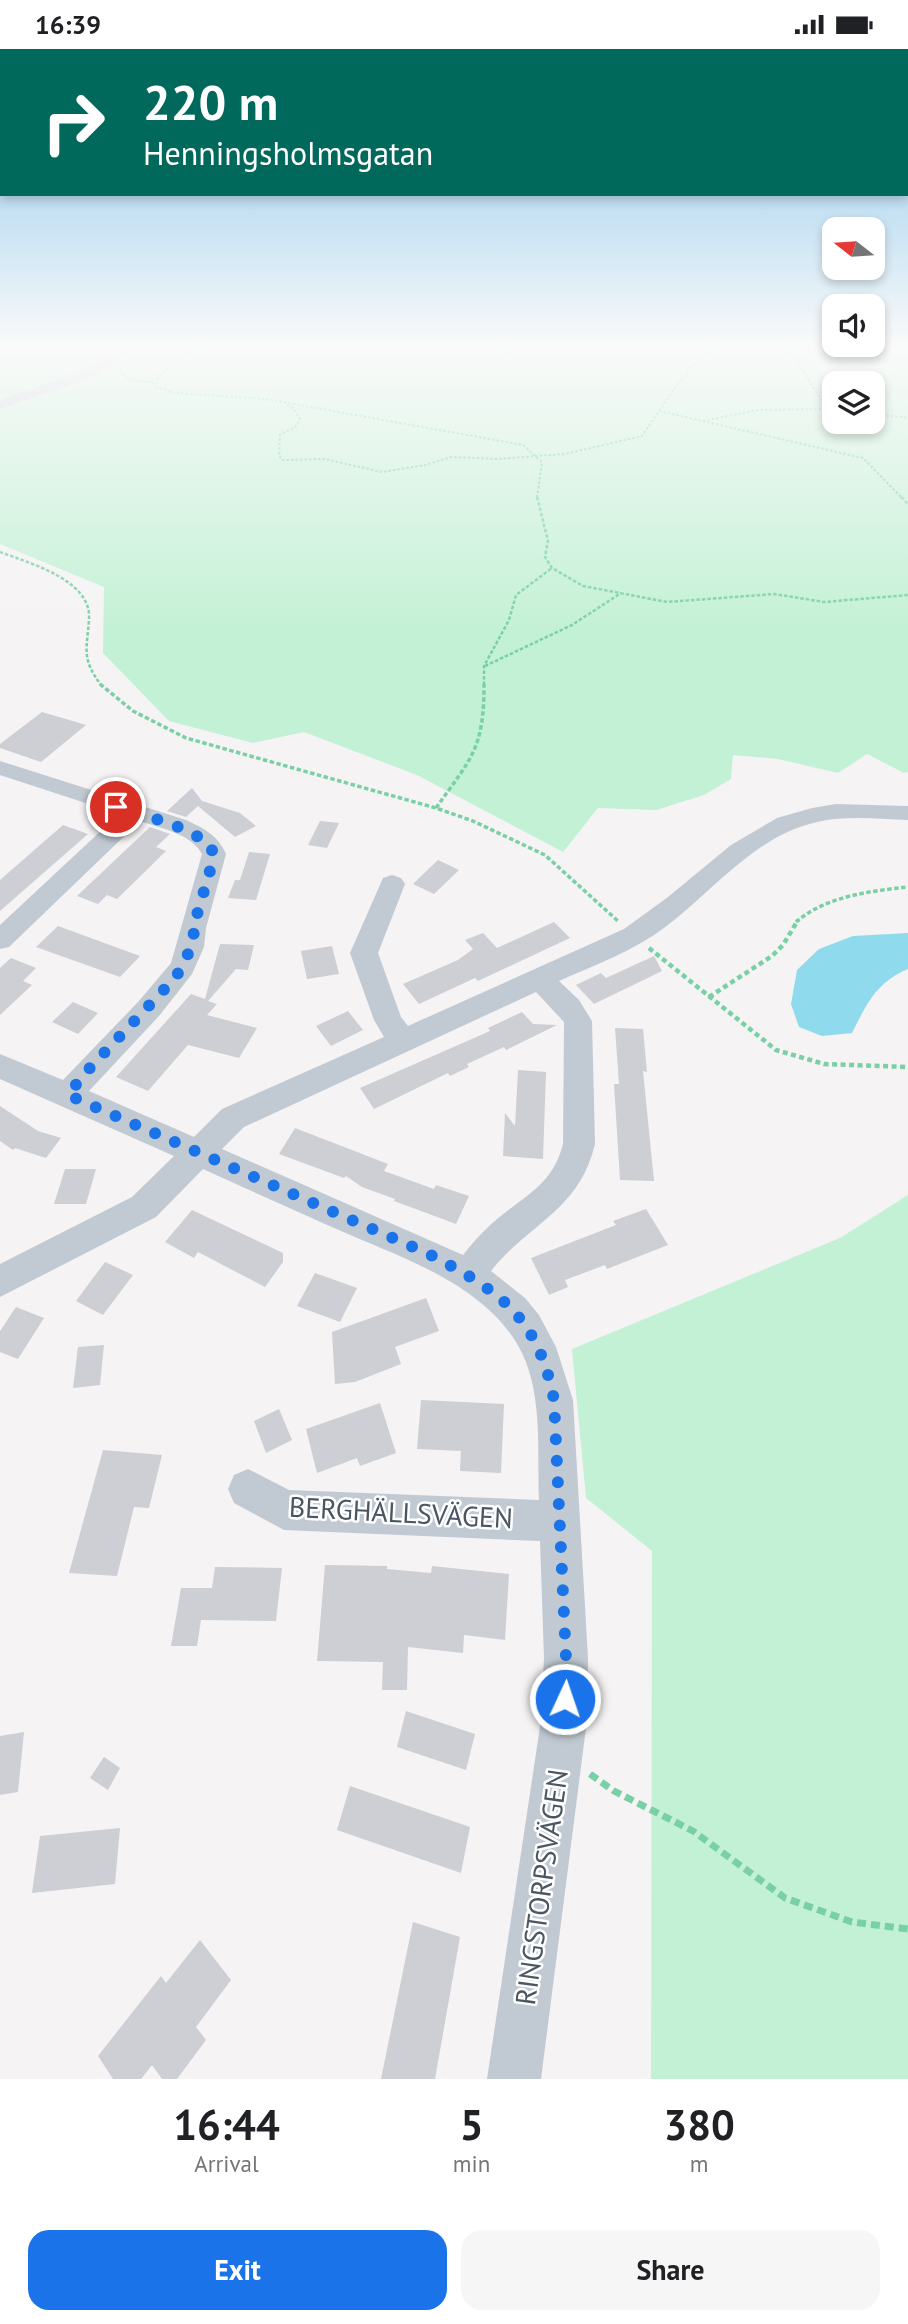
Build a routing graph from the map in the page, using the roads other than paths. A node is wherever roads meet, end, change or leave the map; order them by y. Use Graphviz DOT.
graph roads {
  1 [pos="0,768"];
  2 [pos="135,813"];
  3 [pos="908,813"];
  4 [pos="392,884"];
  5 [pos="0,940"];
  6 [pos="539,978"];
  7 [pos="402,1041"];
  8 [pos="0,1066"];
  9 [pos="68,1095"];
  10 [pos="197,1152"];
  11 [pos="468,1274"];
  12 [pos="0,1281"];
  13 [pos="248,1489"];
  14 [pos="558,1521"];
  15 [pos="514,2079"];
  1 -- 2 [label="street"];
  2 -- 5 [label="street"];
  2 -- 9 [label="street"];
  3 -- 6 [label="street"];
  4 -- 7 [label="street"];
  6 -- 7 [label="street"];
  6 -- 11 [label="street"];
  7 -- 10 [label="street"];
  8 -- 9 [label="street, RINGSTORPSVÄGEN"];
  9 -- 10 [label="street, RINGSTORPSVÄGEN"];
  10 -- 11 [label="street, RINGSTORPSVÄGEN"];
  10 -- 12 [label="street"];
  11 -- 14 [label="street, RINGSTORPSVÄGEN"];
  13 -- 14 [label="street, BERGHÄLLSVÄGEN"];
  14 -- 15 [label="street, RINGSTORPSVÄGEN"];
}
